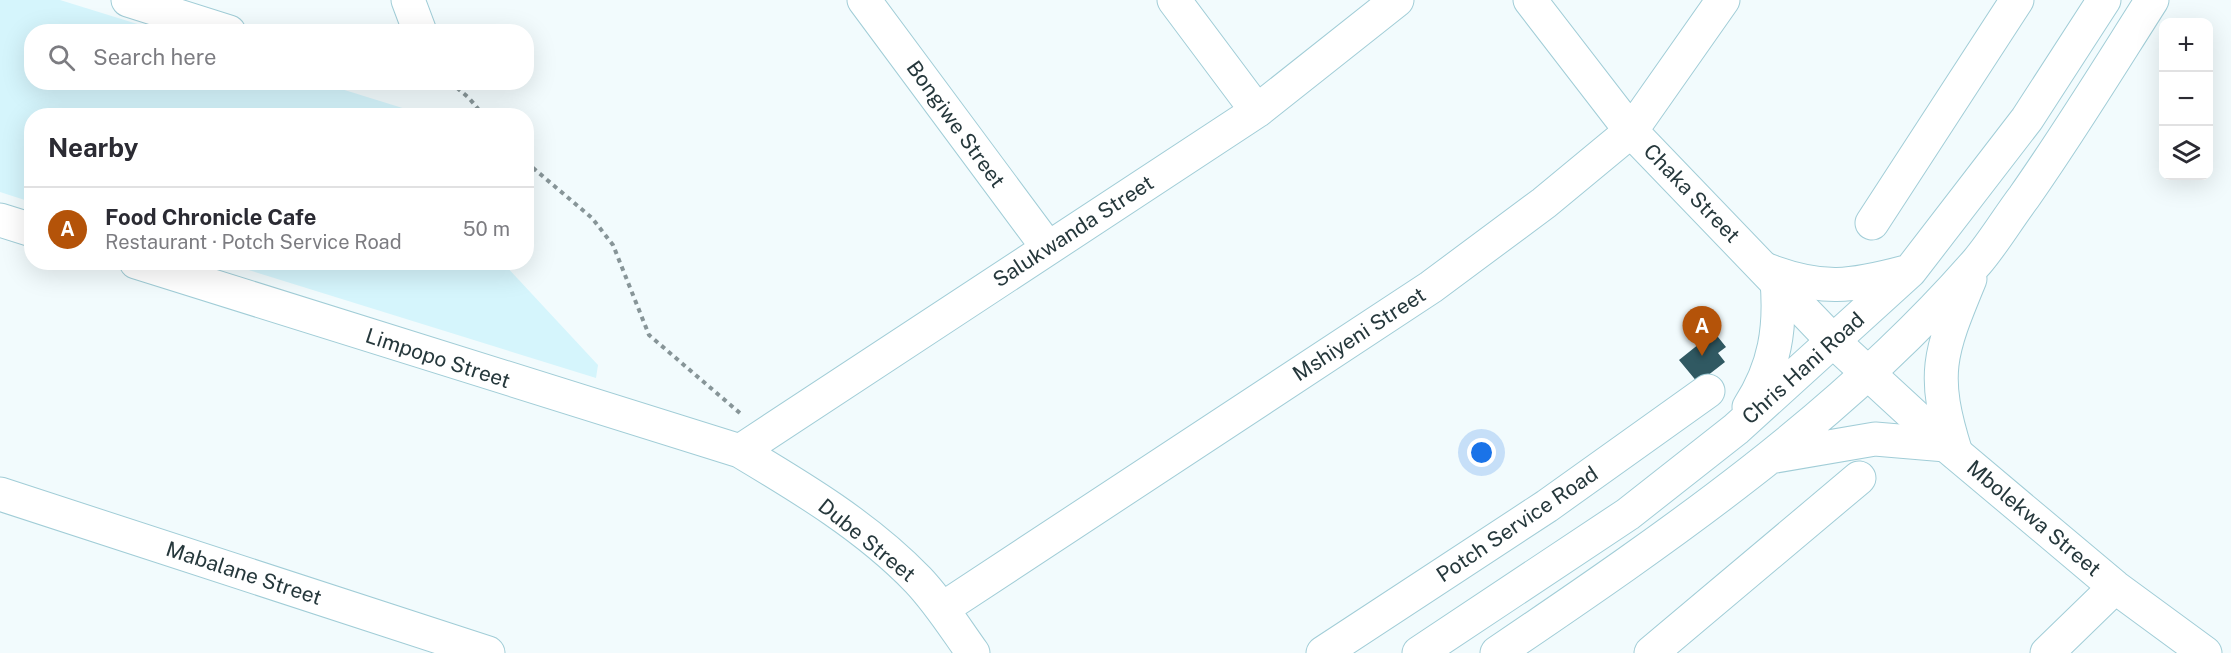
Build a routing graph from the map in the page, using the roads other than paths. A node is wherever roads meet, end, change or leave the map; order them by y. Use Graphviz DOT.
graph roads {
  1 [pos="128,0"];
  2 [pos="408,0"];
  3 [pos="864,0"];
  4 [pos="1174,0"];
  5 [pos="1397,0"];
  6 [pos="1530,0"];
  7 [pos="1723,0"];
  8 [pos="2017,0"];
  9 [pos="2104,0"];
  10 [pos="2152,0"];
  11 [pos="204,24"];
  12 [pos="417,24"];
  13 [pos="1257,111"];
  14 [pos="1631,131"];
  15 [pos="0,220"];
  16 [pos="1872,223"];
  17 [pos="24,228"];
  18 [pos="1048,248"];
  19 [pos="1978,261"];
  20 [pos="162,270"];
  21 [pos="1910,271"];
  22 [pos="1772,276"];
  23 [pos="1833,341"];
  24 [pos="1870,373"];
  25 [pos="1708,391"];
  26 [pos="1736,429"];
  27 [pos="1951,449"];
  28 [pos="740,451"];
  29 [pos="1768,458"];
  30 [pos="1859,478"];
  31 [pos="0,494"];
  32 [pos="2115,587"];
  33 [pos="942,609"];
  34 [pos="488,653"];
  35 [pos="973,653"];
  36 [pos="1323,653"];
  37 [pos="1419,653"];
  38 [pos="1497,653"];
  39 [pos="1652,653"];
  40 [pos="2048,653"];
  41 [pos="2205,653"];
  1 -- 11 [label="street"];
  2 -- 12 [label="street"];
  3 -- 18 [label="street, Bongiwe Street"];
  4 -- 13 [label="street"];
  5 -- 13 [label="street, Salukwanda Street"];
  6 -- 14 [label="street, Chaka Street"];
  7 -- 14 [label="street, Mshiyeni Street"];
  8 -- 16 [label="street"];
  9 -- 21 [label="street, Chris Hani Road"];
  10 -- 19 [label="street, Chris Hani Road"];
  13 -- 18 [label="street, Salukwanda Street"];
  14 -- 22 [label="street, Chaka Street"];
  14 -- 33 [label="street, Mshiyeni Street"];
  15 -- 17 [label="street"];
  18 -- 28 [label="street, Salukwanda Street"];
  19 -- 24 [label="street, Chris Hani Road"];
  19 -- 27 [label="street"];
  20 -- 28 [label="street, Limpopo Street"];
  21 -- 22 [label="street"];
  21 -- 23 [label="street, Chris Hani Road"];
  22 -- 23 [label="street, Chaka Street"];
  22 -- 26 [label="street"];
  23 -- 24 [label="street, Chaka Street"];
  23 -- 26 [label="street, Chris Hani Road"];
  24 -- 27 [label="street, Mbolekwa Street"];
  24 -- 29 [label="street, Chris Hani Road"];
  25 -- 36 [label="street, Potch Service Road"];
  26 -- 37 [label="street, Chris Hani Road"];
  27 -- 29 [label="street"];
  27 -- 32 [label="street, Mbolekwa Street"];
  28 -- 33 [label="street, Dube Street"];
  29 -- 38 [label="street, Chris Hani Road"];
  30 -- 39 [label="street"];
  31 -- 34 [label="street, Mabalane Street"];
  32 -- 40 [label="street"];
  32 -- 41 [label="street, Mbolekwa Street"];
  33 -- 35 [label="street, Dube Street"];
}
